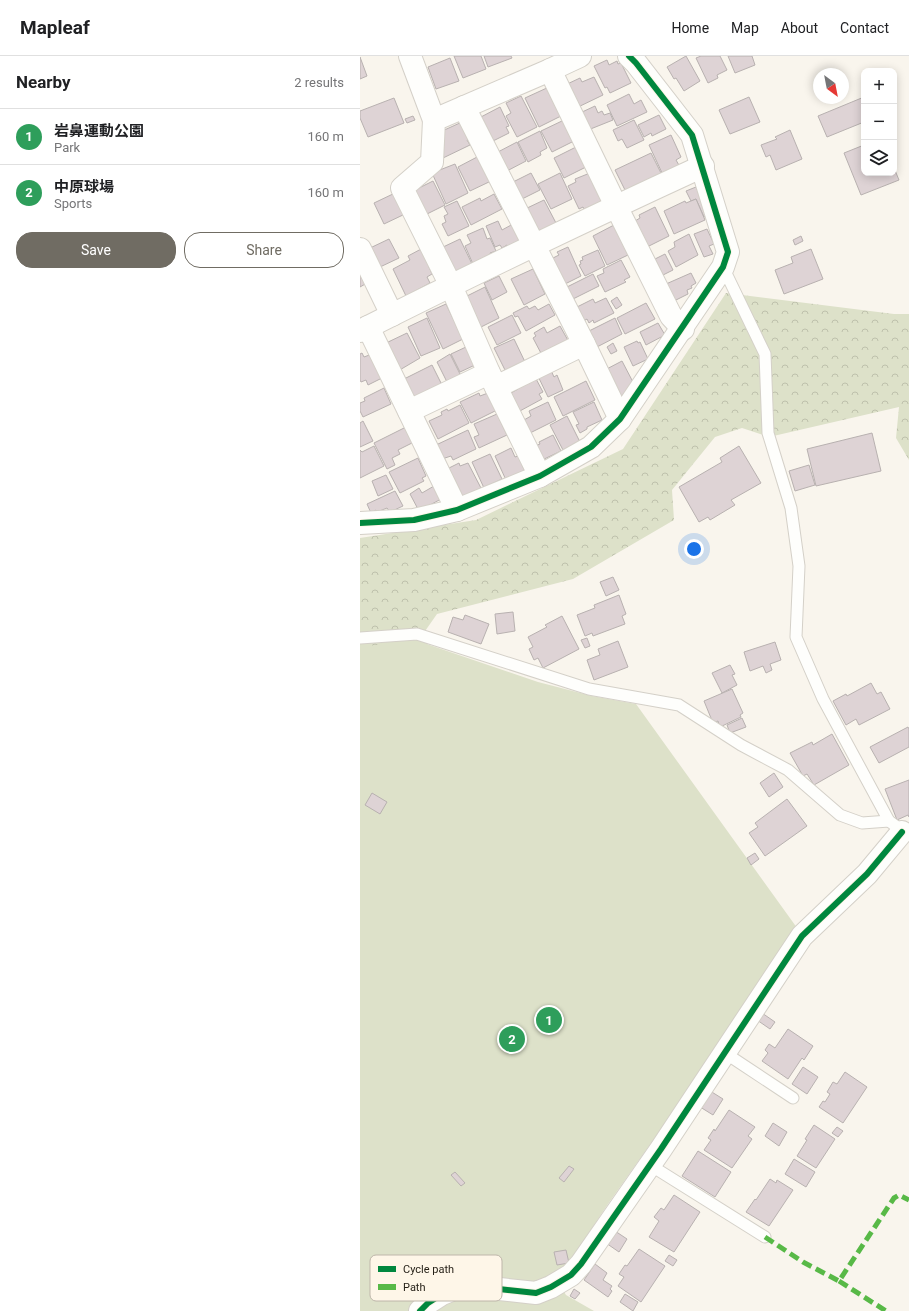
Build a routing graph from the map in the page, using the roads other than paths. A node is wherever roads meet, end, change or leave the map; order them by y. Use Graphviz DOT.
graph roads {
  1 [pos="410,56"];
  2 [pos="580,56"];
  3 [pos="629,56"];
  4 [pos="550,70"];
  5 [pos="464,107"];
  6 [pos="434,120"];
  7 [pos="703,166"];
  8 [pos="616,206"];
  9 [pos="534,247"];
  10 [pos="360,249"];
  11 [pos="723,267"];
  12 [pos="451,286"];
  13 [pos="392,315"];
  14 [pos="682,328"];
  15 [pos="364,329"];
  16 [pos="584,344"];
  17 [pos="492,380"];
  18 [pos="409,411"];
  19 [pos="620,419"];
  20 [pos="540,476"];
  21 [pos="456,510"];
  22 [pos="361,520"];
  23 [pos="360,638"];
  24 [pos="900,829"];
  25 [pos="725,1053"];
  26 [pos="793,1098"];
  27 [pos="650,1165"];
  28 [pos="765,1237"];
  29 [pos="502,1294"];
  1 -- 6 [label="street"];
  2 -- 4 [label="street"];
  3 -- 7 [label="street"];
  4 -- 5 [label="street"];
  4 -- 8 [label="street"];
  5 -- 6 [label="street"];
  5 -- 9 [label="street"];
  6 -- 12 [label="street"];
  7 -- 8 [label="street"];
  7 -- 11 [label="street"];
  8 -- 9 [label="street"];
  8 -- 14 [label="street"];
  9 -- 12 [label="street"];
  9 -- 16 [label="street"];
  10 -- 13 [label="street"];
  11 -- 14 [label="street"];
  11 -- 24 [label="lane"];
  12 -- 13 [label="street"];
  12 -- 17 [label="street"];
  13 -- 15 [label="street"];
  14 -- 19 [label="street"];
  15 -- 18 [label="street"];
  16 -- 17 [label="street"];
  16 -- 19 [label="street"];
  17 -- 18 [label="street"];
  17 -- 20 [label="street"];
  18 -- 21 [label="street"];
  19 -- 20 [label="street"];
  20 -- 21 [label="street"];
  21 -- 22 [label="street"];
  23 -- 24 [label="lane"];
  24 -- 25 [label="street"];
  25 -- 26 [label="lane"];
  25 -- 27 [label="street"];
  27 -- 28 [label="lane"];
  27 -- 29 [label="street"];
}
